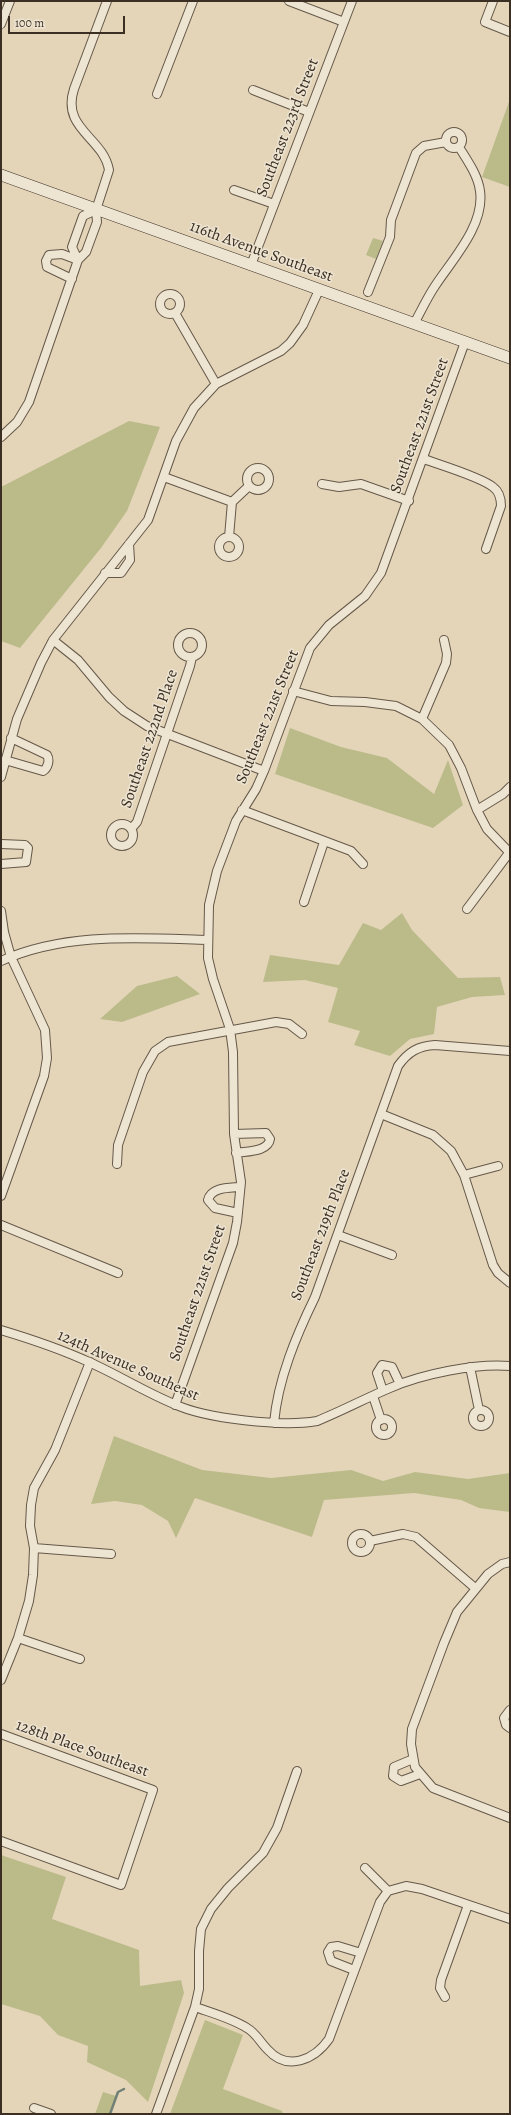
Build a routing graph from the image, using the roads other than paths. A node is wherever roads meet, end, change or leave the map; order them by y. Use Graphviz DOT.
graph roads {
  1 [pos="10,1"];
  2 [pos="107,1"];
  3 [pos="193,1"];
  4 [pos="288,1"];
  5 [pos="352,1"];
  6 [pos="493,1"];
  7 [pos="344,22"];
  8 [pos="1,24"];
  9 [pos="510,32"];
  10 [pos="252,90"];
  11 [pos="158,94"];
  12 [pos="310,112"];
  13 [pos="446,142"];
  14 [pos="459,147"];
  15 [pos="1,175"];
  16 [pos="234,190"];
  17 [pos="274,204"];
  18 [pos="96,210"];
  19 [pos="78,260"];
  20 [pos="251,265"];
  21 [pos="72,279"];
  22 [pos="319,290"];
  23 [pos="368,292"];
  24 [pos="175,313"];
  25 [pos="414,324"];
  26 [pos="465,342"];
  27 [pos="510,358"];
  28 [pos="216,384"];
  29 [pos="1,437"];
  30 [pos="424,459"];
  31 [pos="164,477"];
  32 [pos="322,484"];
  33 [pos="249,486"];
  34 [pos="409,501"];
  35 [pos="232,502"];
  36 [pos="229,537"];
  37 [pos="129,544"];
  38 [pos="486,549"];
  39 [pos="105,573"];
  40 [pos="53,640"];
  41 [pos="444,640"];
  42 [pos="192,657"];
  43 [pos="293,691"];
  44 [pos="422,719"];
  45 [pos="167,735"];
  46 [pos="11,738"];
  47 [pos="5,760"];
  48 [pos="264,771"];
  49 [pos="1,777"];
  50 [pos="510,787"];
  51 [pos="242,810"];
  52 [pos="477,810"];
  53 [pos="131,829"];
  54 [pos="324,842"];
  55 [pos="1,844"];
  56 [pos="510,853"];
  57 [pos="1,864"];
  58 [pos="363,864"];
  59 [pos="304,902"];
  60 [pos="467,909"];
  61 [pos="1,911"];
  62 [pos="208,940"];
  63 [pos="11,957"];
  64 [pos="1,962"];
  65 [pos="230,1029"];
  66 [pos="302,1034"];
  67 [pos="510,1051"];
  68 [pos="381,1114"];
  69 [pos="234,1134"];
  70 [pos="236,1153"];
  71 [pos="117,1164"];
  72 [pos="498,1166"];
  73 [pos="464,1175"];
  74 [pos="240,1187"];
  75 [pos="1,1196"];
  76 [pos="238,1213"];
  77 [pos="1,1225"];
  78 [pos="338,1235"];
  79 [pos="392,1255"];
  80 [pos="118,1273"];
  81 [pos="510,1283"];
  82 [pos="1,1330"];
  83 [pos="90,1362"];
  84 [pos="510,1366"];
  85 [pos="470,1367"];
  86 [pos="400,1384"];
  87 [pos="383,1391"];
  88 [pos="373,1396"];
  89 [pos="175,1405"];
  90 [pos="479,1410"];
  91 [pos="382,1420"];
  92 [pos="274,1423"];
  93 [pos="370,1541"];
  94 [pos="34,1548"];
  95 [pos="111,1554"];
  96 [pos="510,1562"];
  97 [pos="475,1588"];
  98 [pos="18,1638"];
  99 [pos="80,1659"];
  100 [pos="1,1680"];
  101 [pos="510,1710"];
  102 [pos="510,1728"];
  103 [pos="1,1734"];
  104 [pos="412,1759"];
  105 [pos="417,1770"];
  106 [pos="297,1771"];
  107 [pos="510,1818"];
  108 [pos="1,1841"];
  109 [pos="365,1868"];
  110 [pos="388,1891"];
  111 [pos="468,1905"];
  112 [pos="510,1919"];
  113 [pos="361,1953"];
  114 [pos="354,1970"];
  115 [pos="445,1997"];
  116 [pos="195,2007"];
  117 [pos="34,2108"];
  118 [pos="49,2114"];
  119 [pos="156,2114"];
  1 -- 8 [label="street"];
  2 -- 18 [label="street"];
  3 -- 11 [label="street"];
  4 -- 7 [label="street"];
  5 -- 7 [label="street, Southeast 223rd Street"];
  6 -- 9 [label="street"];
  7 -- 12 [label="street, Southeast 223rd Street"];
  10 -- 12 [label="street"];
  12 -- 17 [label="street, Southeast 223rd Street"];
  13 -- 14 [label="street"];
  13 -- 14 [label="street"];
  13 -- 23 [label="street"];
  14 -- 25 [label="street"];
  15 -- 18 [label="main road, 116th Avenue Southeast"];
  16 -- 17 [label="street"];
  17 -- 20 [label="street, Southeast 223rd Street"];
  18 -- 19 [label="street"];
  18 -- 19 [label="street"];
  18 -- 20 [label="main road, 116th Avenue Southeast"];
  19 -- 21 [label="street"];
  19 -- 21 [label="street"];
  20 -- 22 [label="main road, 116th Avenue Southeast"];
  21 -- 29 [label="street"];
  22 -- 25 [label="main road, 116th Avenue Southeast"];
  22 -- 28 [label="street"];
  24 -- 28 [label="street"];
  25 -- 26 [label="main road, 116th Avenue Southeast"];
  26 -- 27 [label="main road, 116th Avenue Southeast"];
  26 -- 30 [label="street, Southeast 221st Street"];
  28 -- 31 [label="street"];
  30 -- 34 [label="street, Southeast 221st Street"];
  30 -- 38 [label="street"];
  31 -- 35 [label="street"];
  31 -- 37 [label="street"];
  32 -- 34 [label="street"];
  33 -- 35 [label="street"];
  34 -- 43 [label="street, Southeast 221st Street"];
  35 -- 36 [label="street"];
  37 -- 39 [label="street"];
  37 -- 39 [label="street"];
  39 -- 40 [label="street"];
  40 -- 45 [label="street"];
  40 -- 46 [label="street"];
  41 -- 44 [label="street"];
  42 -- 45 [label="street, Southeast 222nd Place"];
  43 -- 44 [label="street"];
  43 -- 48 [label="street, Southeast 221st Street"];
  44 -- 52 [label="street"];
  45 -- 48 [label="street"];
  45 -- 53 [label="street, Southeast 222nd Place"];
  46 -- 47 [label="street"];
  46 -- 47 [label="street"];
  47 -- 49 [label="street"];
  48 -- 51 [label="street, Southeast 221st Street"];
  50 -- 52 [label="street"];
  51 -- 54 [label="street"];
  51 -- 62 [label="street, Southeast 221st Street"];
  52 -- 56 [label="street"];
  54 -- 58 [label="street"];
  54 -- 59 [label="street"];
  55 -- 57 [label="street"];
  56 -- 60 [label="street"];
  61 -- 63 [label="street"];
  62 -- 63 [label="street"];
  62 -- 65 [label="street, Southeast 221st Street"];
  63 -- 64 [label="street"];
  63 -- 75 [label="street"];
  65 -- 66 [label="street"];
  65 -- 69 [label="street, Southeast 221st Street"];
  65 -- 71 [label="street"];
  67 -- 68 [label="street, Southeast 219th Place"];
  68 -- 73 [label="street"];
  68 -- 78 [label="street, Southeast 219th Place"];
  69 -- 70 [label="street, Southeast 221st Street"];
  69 -- 70 [label="street"];
  70 -- 74 [label="street, Southeast 221st Street"];
  72 -- 73 [label="street"];
  73 -- 81 [label="street"];
  74 -- 76 [label="street, Southeast 221st Street"];
  74 -- 76 [label="street, Southeast 221st Street"];
  76 -- 89 [label="street, Southeast 221st Street"];
  77 -- 80 [label="street"];
  78 -- 79 [label="street"];
  78 -- 92 [label="street, Southeast 219th Place"];
  82 -- 83 [label="street, 124th Avenue Southeast"];
  83 -- 89 [label="street, 124th Avenue Southeast"];
  83 -- 94 [label="street"];
  84 -- 85 [label="street, 124th Avenue Southeast"];
  85 -- 86 [label="street, 124th Avenue Southeast"];
  85 -- 90 [label="street"];
  86 -- 87 [label="street, 124th Avenue Southeast"];
  86 -- 87 [label="street"];
  87 -- 88 [label="street, 124th Avenue Southeast"];
  88 -- 91 [label="street"];
  88 -- 92 [label="street, 124th Avenue Southeast"];
  89 -- 92 [label="street, 124th Avenue Southeast"];
  93 -- 97 [label="street"];
  94 -- 95 [label="street"];
  94 -- 98 [label="street"];
  96 -- 97 [label="street"];
  97 -- 104 [label="street"];
  98 -- 99 [label="street"];
  98 -- 100 [label="street"];
  101 -- 102 [label="street"];
  103 -- 108 [label="street, 128th Place Southeast"];
  104 -- 105 [label="street"];
  104 -- 105 [label="street"];
  105 -- 107 [label="street"];
  106 -- 116 [label="street"];
  109 -- 110 [label="street"];
  110 -- 111 [label="street"];
  110 -- 113 [label="street"];
  111 -- 112 [label="street"];
  111 -- 115 [label="street"];
  113 -- 114 [label="street"];
  113 -- 114 [label="street"];
  114 -- 116 [label="street"];
  116 -- 119 [label="street"];
  117 -- 118 [label="street"];
}
